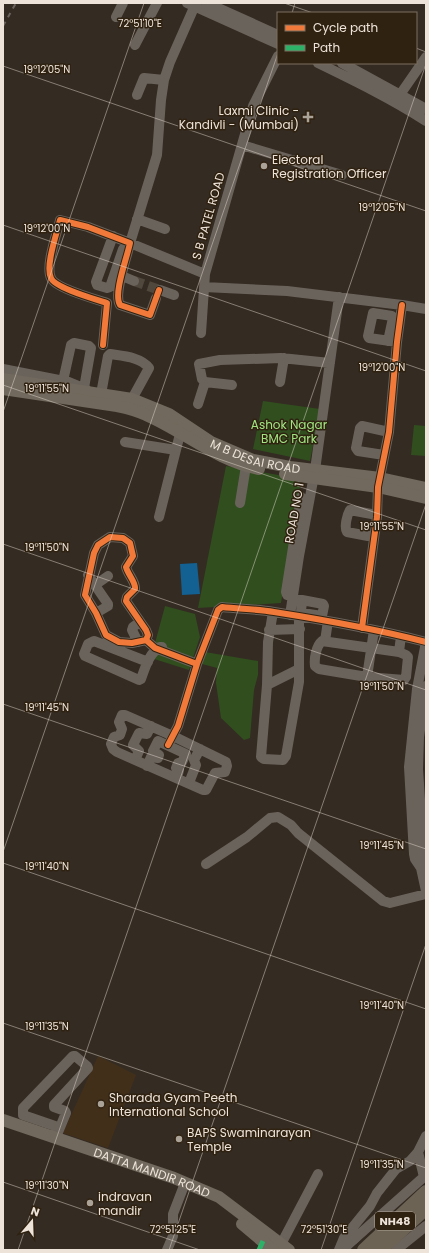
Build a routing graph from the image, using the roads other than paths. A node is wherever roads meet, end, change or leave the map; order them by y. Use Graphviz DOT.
graph roads {
  1 [pos="124,3"];
  2 [pos="157,3"];
  3 [pos="207,3"];
  4 [pos="192,4"];
  5 [pos="116,17"];
  6 [pos="277,35"];
  7 [pos="277,44"];
  8 [pos="135,45"];
  9 [pos="426,57"];
  10 [pos="277,58"];
  11 [pos="320,64"];
  12 [pos="344,64"];
  13 [pos="164,80"];
  14 [pos="137,95"];
  15 [pos="397,98"];
  16 [pos="426,109"];
  17 [pos="426,121"];
  18 [pos="242,145"];
  19 [pos="342,175"];
  20 [pos="137,219"];
  21 [pos="165,229"];
  22 [pos="113,236"];
  23 [pos="128,242"];
  24 [pos="107,252"];
  25 [pos="120,257"];
  26 [pos="205,274"];
  27 [pos="122,276"];
  28 [pos="134,281"];
  29 [pos="204,287"];
  30 [pos="174,295"];
  31 [pos="339,297"];
  32 [pos="402,304"];
  33 [pos="426,309"];
  34 [pos="201,333"];
  35 [pos="103,345"];
  36 [pos="284,358"];
  37 [pos="330,363"];
  38 [pos="3,369"];
  39 [pos="109,378"];
  40 [pos="3,379"];
  41 [pos="63,381"];
  42 [pos="205,382"];
  43 [pos="280,382"];
  44 [pos="232,385"];
  45 [pos="84,388"];
  46 [pos="3,389"];
  47 [pos="71,394"];
  48 [pos="100,396"];
  49 [pos="132,398"];
  50 [pos="198,404"];
  51 [pos="167,419"];
  52 [pos="386,431"];
  53 [pos="180,434"];
  54 [pos="125,442"];
  55 [pos="176,450"];
  56 [pos="382,455"];
  57 [pos="246,466"];
  58 [pos="314,474"];
  59 [pos="379,483"];
  60 [pos="426,488"];
  61 [pos="301,497"];
  62 [pos="426,498"];
  63 [pos="240,503"];
  64 [pos="303,511"];
  65 [pos="375,516"];
  66 [pos="159,517"];
  67 [pos="372,533"];
  68 [pos="295,547"];
  69 [pos="88,575"];
  70 [pos="108,576"];
  71 [pos="95,585"];
  72 [pos="296,598"];
  73 [pos="273,612"];
  74 [pos="96,614"];
  75 [pos="295,616"];
  76 [pos="328,621"];
  77 [pos="362,628"];
  78 [pos="300,629"];
  79 [pos="269,630"];
  80 [pos="374,630"];
  81 [pos="401,636"];
  82 [pos="325,640"];
  83 [pos="142,641"];
  84 [pos="426,642"];
  85 [pos="371,648"];
  86 [pos="157,649"];
  87 [pos="399,652"];
  88 [pos="148,662"];
  89 [pos="197,662"];
  90 [pos="299,669"];
  91 [pos="367,677"];
  92 [pos="267,686"];
  93 [pos="426,686"];
  94 [pos="151,726"];
  95 [pos="162,731"];
  96 [pos="173,736"];
  97 [pos="158,741"];
  98 [pos="190,744"];
  99 [pos="168,745"];
  100 [pos="200,749"];
  101 [pos="186,754"];
  102 [pos="135,760"];
  103 [pos="147,766"];
  104 [pos="413,768"];
  105 [pos="177,778"];
  106 [pos="189,783"];
  107 [pos="423,796"];
  108 [pos="417,818"];
  109 [pos="421,854"];
  110 [pos="206,864"];
  111 [pos="426,892"];
  112 [pos="3,1120"];
  113 [pos="3,1127"];
  114 [pos="48,1132"];
  115 [pos="426,1136"];
  116 [pos="418,1152"];
  117 [pos="318,1174"];
  118 [pos="425,1176"];
  119 [pos="184,1186"];
  120 [pos="426,1192"];
  121 [pos="426,1208"];
  122 [pos="426,1226"];
  123 [pos="261,1246"];
  124 [pos="280,1249"];
  125 [pos="167,1250"];
  126 [pos="340,1250"];
  127 [pos="364,1250"];
  128 [pos="380,1250"];
  129 [pos="396,1250"];
  1 -- 5 [label="street"];
  2 -- 8 [label="street"];
  3 -- 6 [label="street"];
  4 -- 7 [label="street"];
  4 -- 13 [label="street"];
  9 -- 15 [label="street"];
  10 -- 18 [label="street, S B PATEL ROAD"];
  11 -- 15 [label="street"];
  12 -- 15 [label="street"];
  13 -- 14 [label="street"];
  13 -- 20 [label="street"];
  15 -- 16 [label="street"];
  15 -- 17 [label="street"];
  18 -- 19 [label="street"];
  18 -- 26 [label="street, S B PATEL ROAD"];
  20 -- 21 [label="street"];
  20 -- 23 [label="street"];
  22 -- 23 [label="street, S B PATEL ROAD"];
  22 -- 24 [label="street"];
  22 -- 35 [label="street, S B PATEL ROAD"];
  23 -- 25 [label="street"];
  23 -- 26 [label="street, S B PATEL ROAD"];
  23 -- 27 [label="street"];
  24 -- 25 [label="street"];
  24 -- 25 [label="street"];
  26 -- 29 [label="street"];
  27 -- 28 [label="street"];
  27 -- 30 [label="street"];
  29 -- 31 [label="street"];
  29 -- 34 [label="street"];
  31 -- 32 [label="street"];
  31 -- 37 [label="street, ROAD NO 1"];
  32 -- 33 [label="street"];
  32 -- 52 [label="street"];
  36 -- 37 [label="street"];
  36 -- 42 [label="street"];
  36 -- 43 [label="street"];
  37 -- 58 [label="street, ROAD NO 1"];
  38 -- 41 [label="street"];
  39 -- 48 [label="street"];
  40 -- 47 [label="main road"];
  41 -- 45 [label="street"];
  41 -- 45 [label="street"];
  42 -- 44 [label="street"];
  42 -- 50 [label="street"];
  45 -- 48 [label="street"];
  46 -- 47 [label="main road"];
  47 -- 48 [label="main road"];
  48 -- 49 [label="main road, M B DESAI ROAD"];
  48 -- 49 [label="street"];
  48 -- 51 [label="main road, M B DESAI ROAD"];
  49 -- 51 [label="main road, M B DESAI ROAD"];
  51 -- 53 [label="main road, M B DESAI ROAD"];
  51 -- 58 [label="main road, M B DESAI ROAD"];
  52 -- 56 [label="street"];
  52 -- 56 [label="street"];
  53 -- 55 [label="street"];
  53 -- 57 [label="main road, M B DESAI ROAD"];
  54 -- 55 [label="street"];
  55 -- 66 [label="street"];
  56 -- 59 [label="street"];
  57 -- 58 [label="main road, M B DESAI ROAD"];
  57 -- 63 [label="street"];
  58 -- 59 [label="main road, M B DESAI ROAD"];
  58 -- 64 [label="street, ROAD NO 1"];
  59 -- 60 [label="main road, M B DESAI ROAD"];
  59 -- 62 [label="main road, M B DESAI ROAD"];
  59 -- 65 [label="street"];
  61 -- 64 [label="street"];
  64 -- 68 [label="street, ROAD NO 1"];
  65 -- 67 [label="street"];
  65 -- 67 [label="street"];
  67 -- 77 [label="street"];
  68 -- 72 [label="street, ROAD NO 1"];
  68 -- 72 [label="street"];
  69 -- 71 [label="street"];
  69 -- 74 [label="street"];
  69 -- 83 [label="street"];
  70 -- 71 [label="street"];
  71 -- 74 [label="street"];
  72 -- 75 [label="street, ROAD NO 1"];
  73 -- 75 [label="street"];
  73 -- 79 [label="street"];
  73 -- 89 [label="street"];
  74 -- 83 [label="street"];
  75 -- 76 [label="street"];
  75 -- 78 [label="street, ROAD NO 1"];
  76 -- 77 [label="street"];
  76 -- 82 [label="street"];
  77 -- 80 [label="street"];
  78 -- 79 [label="street"];
  78 -- 90 [label="street, ROAD NO 1"];
  79 -- 92 [label="street"];
  80 -- 81 [label="street"];
  80 -- 85 [label="street"];
  81 -- 84 [label="street"];
  81 -- 87 [label="street"];
  82 -- 85 [label="street"];
  82 -- 91 [label="street"];
  83 -- 86 [label="street"];
  84 -- 104 [label="street"];
  85 -- 87 [label="street"];
  85 -- 91 [label="street"];
  86 -- 88 [label="street"];
  86 -- 89 [label="street"];
  87 -- 91 [label="street"];
  88 -- 88 [label="street"];
  89 -- 96 [label="street"];
  90 -- 92 [label="street"];
  90 -- 92 [label="street, ROAD NO 1"];
  93 -- 104 [label="street"];
  94 -- 95 [label="street"];
  94 -- 102 [label="street"];
  94 -- 102 [label="street"];
  95 -- 96 [label="street"];
  95 -- 97 [label="street"];
  96 -- 98 [label="street"];
  96 -- 99 [label="street"];
  97 -- 99 [label="street"];
  97 -- 103 [label="street"];
  98 -- 100 [label="street"];
  98 -- 101 [label="street"];
  99 -- 101 [label="street"];
  100 -- 106 [label="street"];
  100 -- 106 [label="street"];
  101 -- 105 [label="street"];
  102 -- 103 [label="street"];
  103 -- 105 [label="street"];
  104 -- 107 [label="street"];
  104 -- 108 [label="street"];
  105 -- 106 [label="street"];
  107 -- 108 [label="street"];
  108 -- 109 [label="street"];
  109 -- 111 [label="street"];
  110 -- 111 [label="street"];
  112 -- 114 [label="main road, DATTA MANDIR ROAD"];
  113 -- 119 [label="main road, DATTA MANDIR ROAD"];
  114 -- 114 [label="street"];
  114 -- 119 [label="main road, DATTA MANDIR ROAD"];
  115 -- 116 [label="street"];
  116 -- 118 [label="street"];
  116 -- 126 [label="street"];
  117 -- 124 [label="street"];
  118 -- 126 [label="street"];
  119 -- 123 [label="main road, DATTA MANDIR ROAD"];
  119 -- 124 [label="main road, DATTA MANDIR ROAD"];
  119 -- 125 [label="street"];
  120 -- 127 [label="highway, NH48"];
  121 -- 128 [label="highway, NH48"];
  122 -- 129 [label="street"];
  123 -- 124 [label="main road, DATTA MANDIR ROAD"];
}
